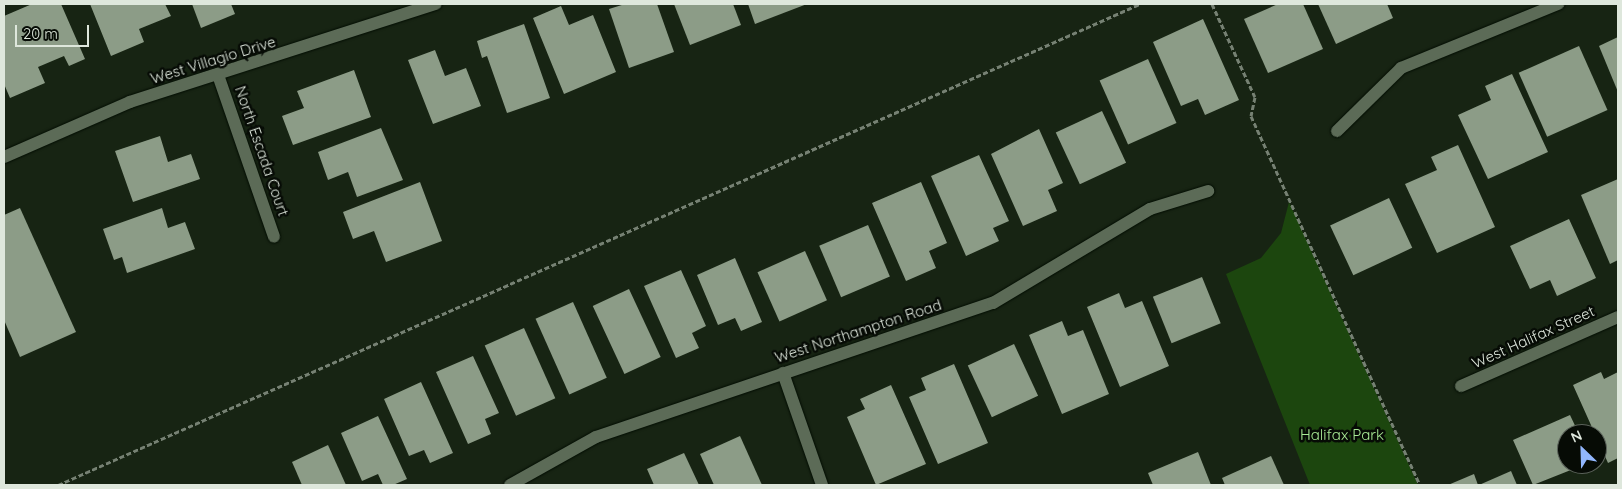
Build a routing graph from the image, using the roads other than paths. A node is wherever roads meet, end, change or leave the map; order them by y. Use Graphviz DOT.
graph roads {
  1 [pos="436,4"];
  2 [pos="1558,4"];
  3 [pos="218,75"];
  4 [pos="1337,131"];
  5 [pos="4,157"];
  6 [pos="1208,191"];
  7 [pos="274,238"];
  8 [pos="1618,317"];
  9 [pos="783,373"];
  10 [pos="1461,386"];
  11 [pos="510,485"];
  12 [pos="822,485"];
  1 -- 3 [label="street, West Villagio Drive"];
  2 -- 4 [label="street"];
  3 -- 5 [label="street, West Villagio Drive"];
  3 -- 7 [label="street, North Escada Court"];
  6 -- 9 [label="street, West Northampton Road"];
  8 -- 10 [label="street, West Halifax Street"];
  9 -- 11 [label="street, West Northampton Road"];
  9 -- 12 [label="street"];
}
